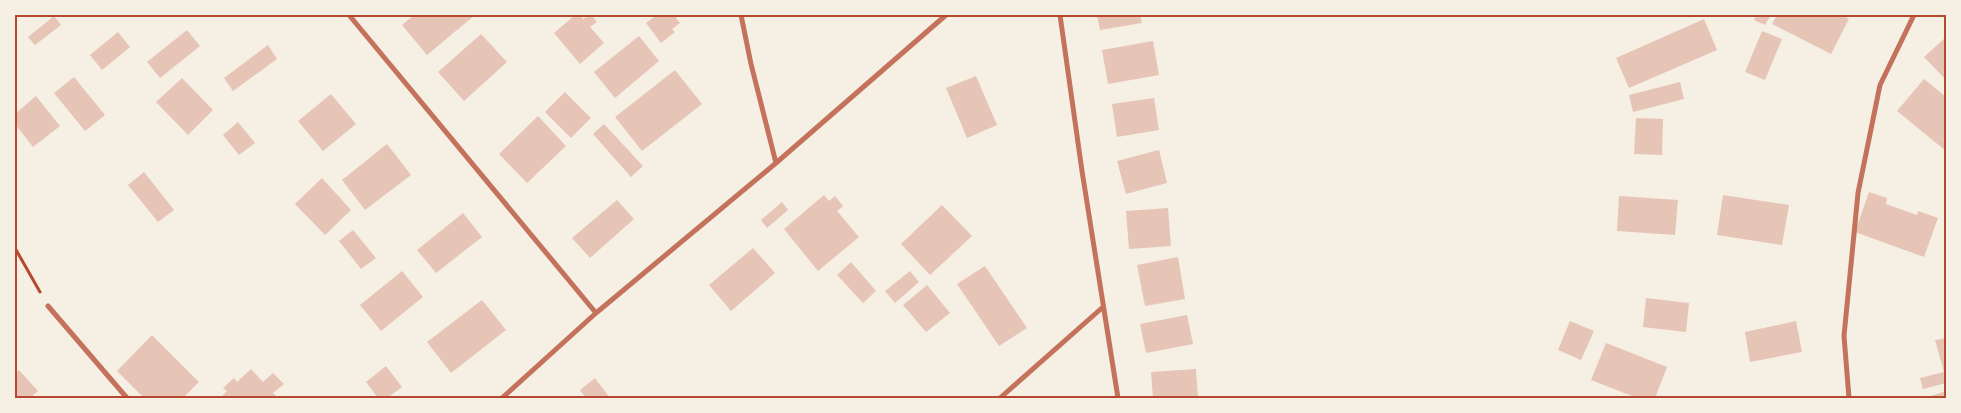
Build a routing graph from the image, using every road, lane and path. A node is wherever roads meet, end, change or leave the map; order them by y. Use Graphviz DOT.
graph roads {
  1 [pos="349,15"];
  2 [pos="741,15"];
  3 [pos="946,15"];
  4 [pos="1060,15"];
  5 [pos="1914,15"];
  6 [pos="776,163"];
  7 [pos="15,248"];
  8 [pos="48,306"];
  9 [pos="1103,307"];
  10 [pos="596,313"];
  11 [pos="126,398"];
  12 [pos="502,398"];
  13 [pos="1000,398"];
  14 [pos="1118,398"];
  15 [pos="1849,398"];
  1 -- 10 [label="street"];
  2 -- 6 [label="street"];
  3 -- 6 [label="street"];
  4 -- 9 [label="street"];
  5 -- 15 [label="street"];
  6 -- 10 [label="street"];
  7 -- 8 [label="path"];
  8 -- 11 [label="street"];
  9 -- 13 [label="street"];
  9 -- 14 [label="street"];
  10 -- 12 [label="street"];
}
